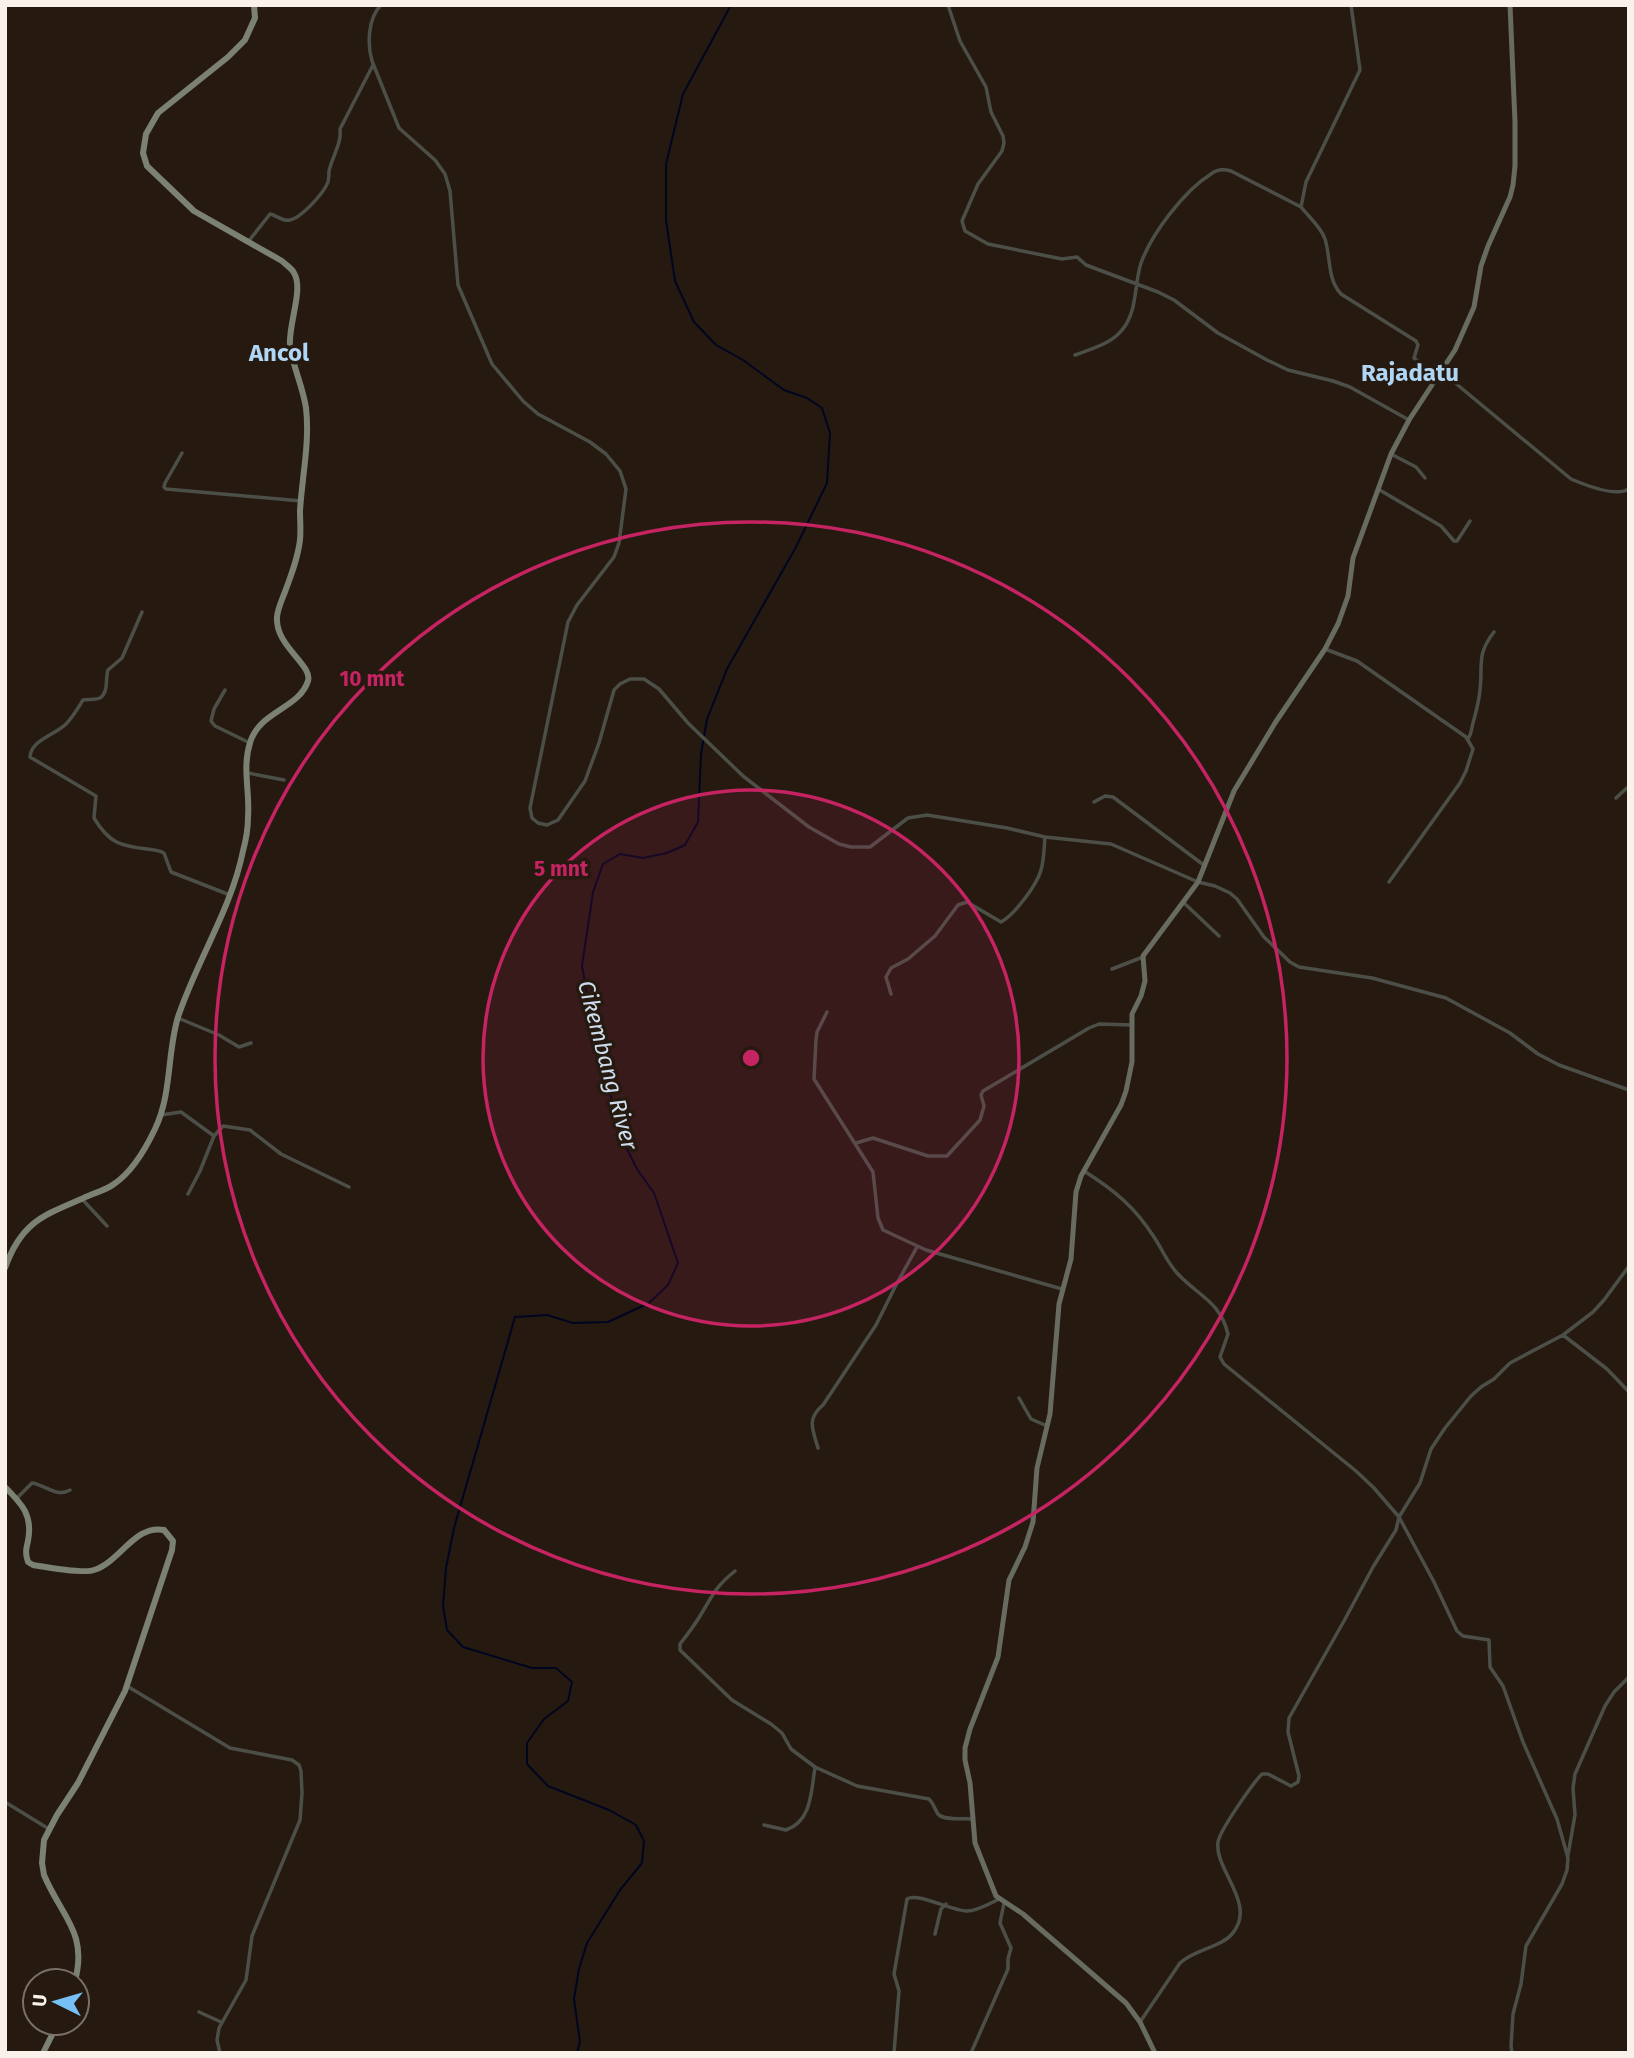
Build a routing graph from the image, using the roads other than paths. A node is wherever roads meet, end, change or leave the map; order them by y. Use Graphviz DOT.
graph roads {
  1 [pos="254,5"];
  2 [pos="381,5"];
  3 [pos="948,5"];
  4 [pos="1351,5"];
  5 [pos="1510,5"];
  6 [pos="373,65"];
  7 [pos="1301,206"];
  8 [pos="248,242"];
  9 [pos="1137,284"];
  10 [pos="1075,355"];
  11 [pos="1438,373"];
  12 [pos="1409,420"];
  13 [pos="182,453"];
  14 [pos="1391,454"];
  15 [pos="1425,478"];
  16 [pos="1378,489"];
  17 [pos="1629,489"];
  18 [pos="301,501"];
  19 [pos="1470,521"];
  20 [pos="142,612"];
  21 [pos="1494,632"];
  22 [pos="1325,649"];
  23 [pos="225,690"];
  24 [pos="1468,739"];
  25 [pos="250,743"];
  26 [pos="246,773"];
  27 [pos="284,779"];
  28 [pos="1629,786"];
  29 [pos="1616,797"];
  30 [pos="1094,802"];
  31 [pos="1045,837"];
  32 [pos="1205,866"];
  33 [pos="1198,882"];
  34 [pos="1389,882"];
  35 [pos="230,895"];
  36 [pos="1183,902"];
  37 [pos="1219,936"];
  38 [pos="1143,956"];
  39 [pos="1112,969"];
  40 [pos="891,994"];
  41 [pos="827,1012"];
  42 [pos="178,1018"];
  43 [pos="1132,1025"];
  44 [pos="251,1043"];
  45 [pos="1629,1090"];
  46 [pos="161,1115"];
  47 [pos="214,1136"];
  48 [pos="855,1144"];
  49 [pos="1084,1171"];
  50 [pos="349,1188"];
  51 [pos="188,1194"];
  52 [pos="82,1199"];
  53 [pos="107,1226"];
  54 [pos="918,1247"];
  55 [pos="1629,1266"];
  56 [pos="5,1268"];
  57 [pos="1062,1289"];
  58 [pos="1563,1335"];
  59 [pos="1629,1392"];
  60 [pos="1019,1398"];
  61 [pos="1049,1426"];
  62 [pos="818,1448"];
  63 [pos="5,1487"];
  64 [pos="70,1490"];
  65 [pos="17,1497"];
  66 [pos="1399,1517"];
  67 [pos="735,1571"];
  68 [pos="1629,1677"];
  69 [pos="127,1686"];
  70 [pos="815,1767"];
  71 [pos="5,1802"];
  72 [pos="972,1819"];
  73 [pos="764,1825"];
  74 [pos="49,1829"];
  75 [pos="1568,1857"];
  76 [pos="1001,1901"];
  77 [pos="946,1904"];
  78 [pos="935,1934"];
  79 [pos="77,1967"];
  80 [pos="198,2012"];
  81 [pos="221,2022"];
  82 [pos="1140,2022"];
  83 [pos="51,2037"];
  84 [pos="43,2053"];
  85 [pos="220,2053"];
  86 [pos="894,2053"];
  87 [pos="971,2053"];
  88 [pos="1155,2053"];
  89 [pos="1512,2053"];
  1 -- 8 [label="main road"];
  2 -- 6 [label="street"];
  3 -- 9 [label="street"];
  4 -- 7 [label="street"];
  5 -- 11 [label="street"];
  6 -- 8 [label="street"];
  6 -- 31 [label="street"];
  7 -- 9 [label="street"];
  7 -- 11 [label="street"];
  8 -- 18 [label="main road"];
  9 -- 10 [label="street"];
  9 -- 12 [label="street"];
  11 -- 12 [label="street"];
  11 -- 17 [label="street"];
  12 -- 14 [label="street"];
  13 -- 18 [label="street"];
  14 -- 15 [label="street"];
  14 -- 16 [label="street"];
  16 -- 19 [label="street"];
  16 -- 22 [label="street"];
  18 -- 25 [label="main road"];
  20 -- 35 [label="street"];
  21 -- 24 [label="street"];
  22 -- 24 [label="street"];
  22 -- 32 [label="street"];
  23 -- 25 [label="street"];
  24 -- 34 [label="street"];
  25 -- 26 [label="main road"];
  26 -- 27 [label="street"];
  26 -- 35 [label="main road"];
  28 -- 29 [label="street"];
  30 -- 32 [label="street"];
  31 -- 33 [label="street"];
  31 -- 40 [label="street"];
  32 -- 33 [label="street"];
  33 -- 36 [label="street"];
  33 -- 45 [label="street"];
  35 -- 42 [label="main road"];
  36 -- 37 [label="street"];
  36 -- 38 [label="street"];
  38 -- 39 [label="street"];
  38 -- 43 [label="street"];
  41 -- 48 [label="street"];
  42 -- 44 [label="street"];
  42 -- 46 [label="main road"];
  43 -- 48 [label="street"];
  43 -- 49 [label="street"];
  46 -- 47 [label="street"];
  46 -- 52 [label="main road"];
  47 -- 50 [label="street"];
  47 -- 51 [label="street"];
  48 -- 54 [label="street"];
  49 -- 57 [label="street"];
  49 -- 66 [label="street"];
  52 -- 53 [label="street"];
  52 -- 56 [label="main road"];
  54 -- 57 [label="street"];
  54 -- 62 [label="street"];
  55 -- 58 [label="street"];
  57 -- 61 [label="street"];
  58 -- 59 [label="street"];
  58 -- 66 [label="street"];
  60 -- 61 [label="street"];
  61 -- 72 [label="street"];
  63 -- 65 [label="main road"];
  64 -- 65 [label="street"];
  65 -- 69 [label="main road"];
  66 -- 75 [label="street"];
  66 -- 82 [label="street"];
  67 -- 70 [label="street"];
  68 -- 75 [label="street"];
  69 -- 74 [label="main road"];
  69 -- 81 [label="street"];
  70 -- 72 [label="street"];
  70 -- 73 [label="street"];
  71 -- 74 [label="street"];
  72 -- 76 [label="street"];
  74 -- 79 [label="main road"];
  75 -- 89 [label="street"];
  76 -- 77 [label="street"];
  76 -- 82 [label="street"];
  76 -- 87 [label="street"];
  77 -- 78 [label="street"];
  77 -- 86 [label="street"];
  80 -- 81 [label="street"];
  81 -- 85 [label="street"];
  82 -- 88 [label="street"];
  83 -- 84 [label="main road"];
}
